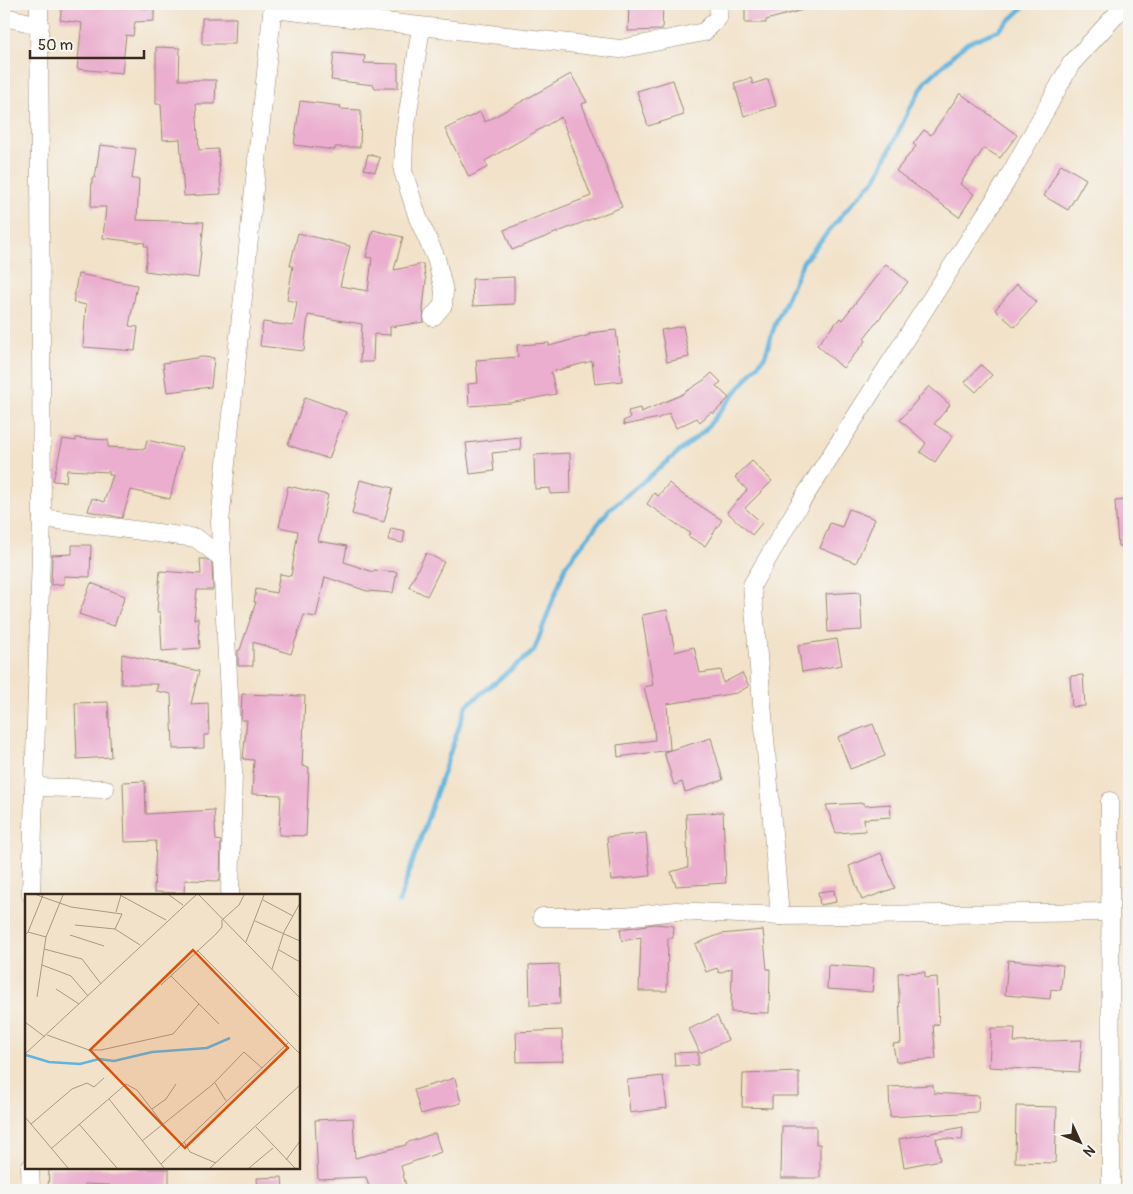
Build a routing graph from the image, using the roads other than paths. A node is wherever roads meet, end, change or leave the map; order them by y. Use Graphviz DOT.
graph roads {
  1 [pos="40,4"];
  2 [pos="719,4"];
  3 [pos="1126,4"];
  4 [pos="273,7"];
  5 [pos="4,17"];
  6 [pos="40,25"];
  7 [pos="421,27"];
  8 [pos="433,317"];
  9 [pos="42,518"];
  10 [pos="220,522"];
  11 [pos="196,538"];
  12 [pos="222,558"];
  13 [pos="34,787"];
  14 [pos="106,789"];
  15 [pos="1110,800"];
  16 [pos="31,894"];
  17 [pos="230,894"];
  18 [pos="1108,912"];
  19 [pos="780,916"];
  20 [pos="542,917"];
  21 [pos="30,1169"];
  22 [pos="31,1190"];
  23 [pos="1111,1190"];
  1 -- 6 [label="street"];
  2 -- 7 [label="street"];
  3 -- 19 [label="street"];
  4 -- 7 [label="street"];
  4 -- 10 [label="street"];
  5 -- 6 [label="street"];
  6 -- 9 [label="street"];
  7 -- 8 [label="street"];
  9 -- 11 [label="street"];
  9 -- 13 [label="street"];
  10 -- 11 [label="street"];
  10 -- 12 [label="street"];
  11 -- 12 [label="street"];
  12 -- 17 [label="street"];
  13 -- 14 [label="street"];
  13 -- 16 [label="street"];
  15 -- 18 [label="street"];
  18 -- 19 [label="street"];
  18 -- 23 [label="street"];
  19 -- 20 [label="street"];
  21 -- 22 [label="street"];
}
